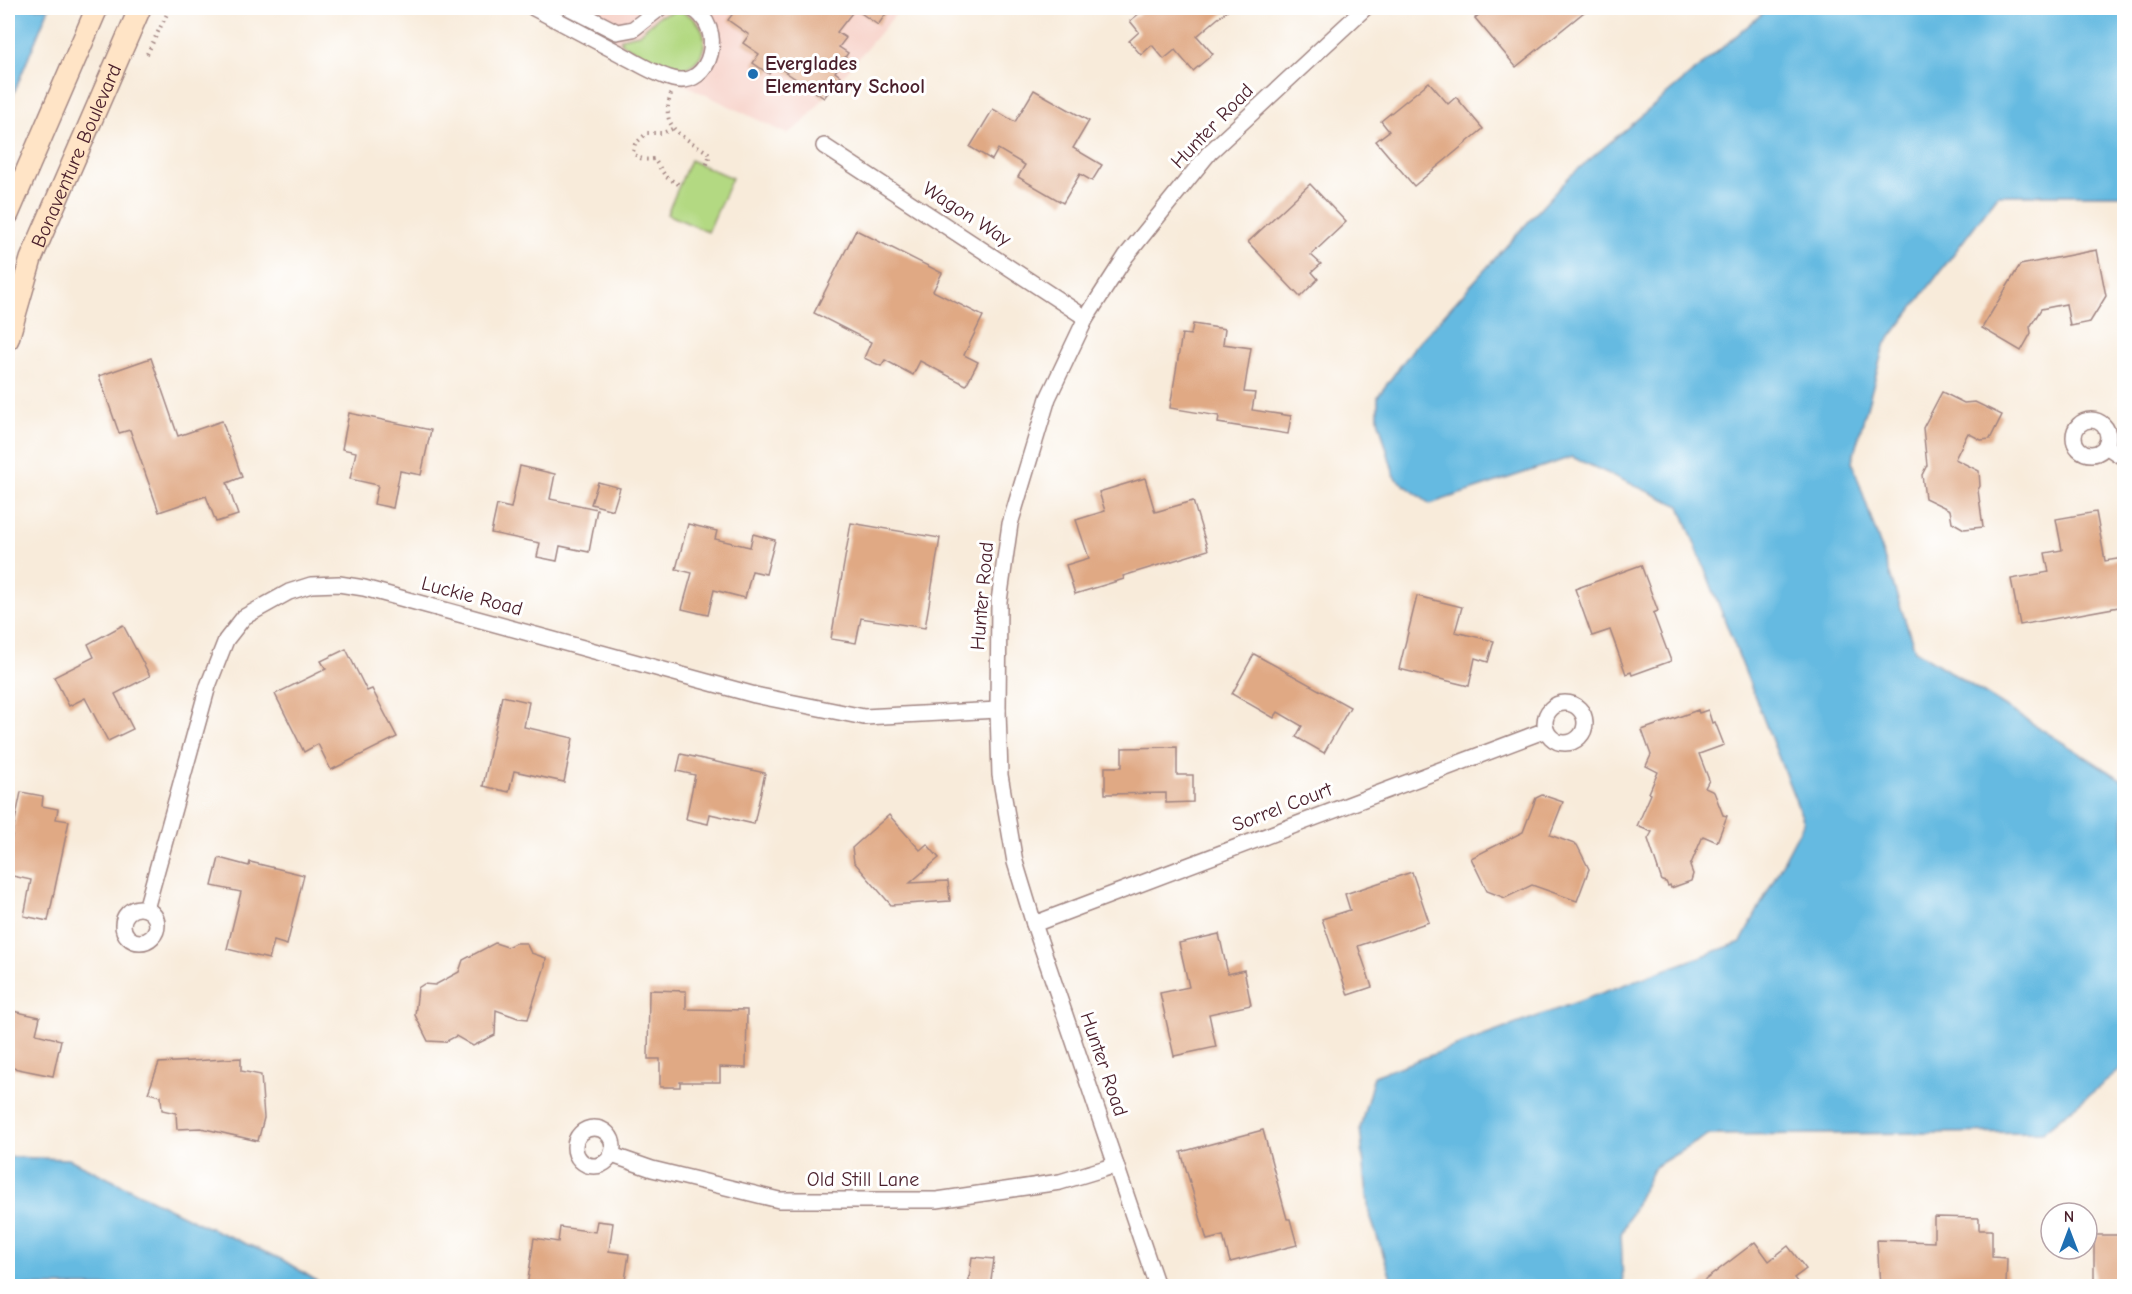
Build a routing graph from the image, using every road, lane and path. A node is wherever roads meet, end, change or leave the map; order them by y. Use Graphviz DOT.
graph roads {
  1 [pos="97,8"];
  2 [pos="140,8"];
  3 [pos="170,8"];
  4 [pos="534,8"];
  5 [pos="570,8"];
  6 [pos="660,8"];
  7 [pos="692,8"];
  8 [pos="1365,8"];
  9 [pos="147,54"];
  10 [pos="672,91"];
  11 [pos="672,129"];
  12 [pos="824,146"];
  13 [pos="706,166"];
  14 [pos="680,185"];
  15 [pos="8,214"];
  16 [pos="1086,318"];
  17 [pos="8,339"];
  18 [pos="2106,446"];
  19 [pos="2124,458"];
  20 [pos="998,710"];
  21 [pos="1546,730"];
  22 [pos="146,909"];
  23 [pos="1034,924"];
  24 [pos="612,1155"];
  25 [pos="1116,1165"];
  26 [pos="1157,1287"];
  1 -- 15 [label="main road, Bonaventure Boulevard"];
  2 -- 17 [label="main road, Bonaventure Boulevard"];
  3 -- 9 [label="path"];
  4 -- 7 [label="street"];
  5 -- 6 [label="street"];
  8 -- 16 [label="street, Hunter Road"];
  10 -- 11 [label="path"];
  11 -- 13 [label="path"];
  11 -- 14 [label="path"];
  12 -- 16 [label="street, Wagon Way"];
  16 -- 20 [label="street, Hunter Road"];
  18 -- 19 [label="street"];
  20 -- 22 [label="street, Luckie Road"];
  20 -- 23 [label="street, Hunter Road"];
  21 -- 23 [label="street, Sorrel Court"];
  23 -- 25 [label="street, Hunter Road"];
  24 -- 25 [label="street, Old Still Lane"];
  25 -- 26 [label="street, Hunter Road"];
}
